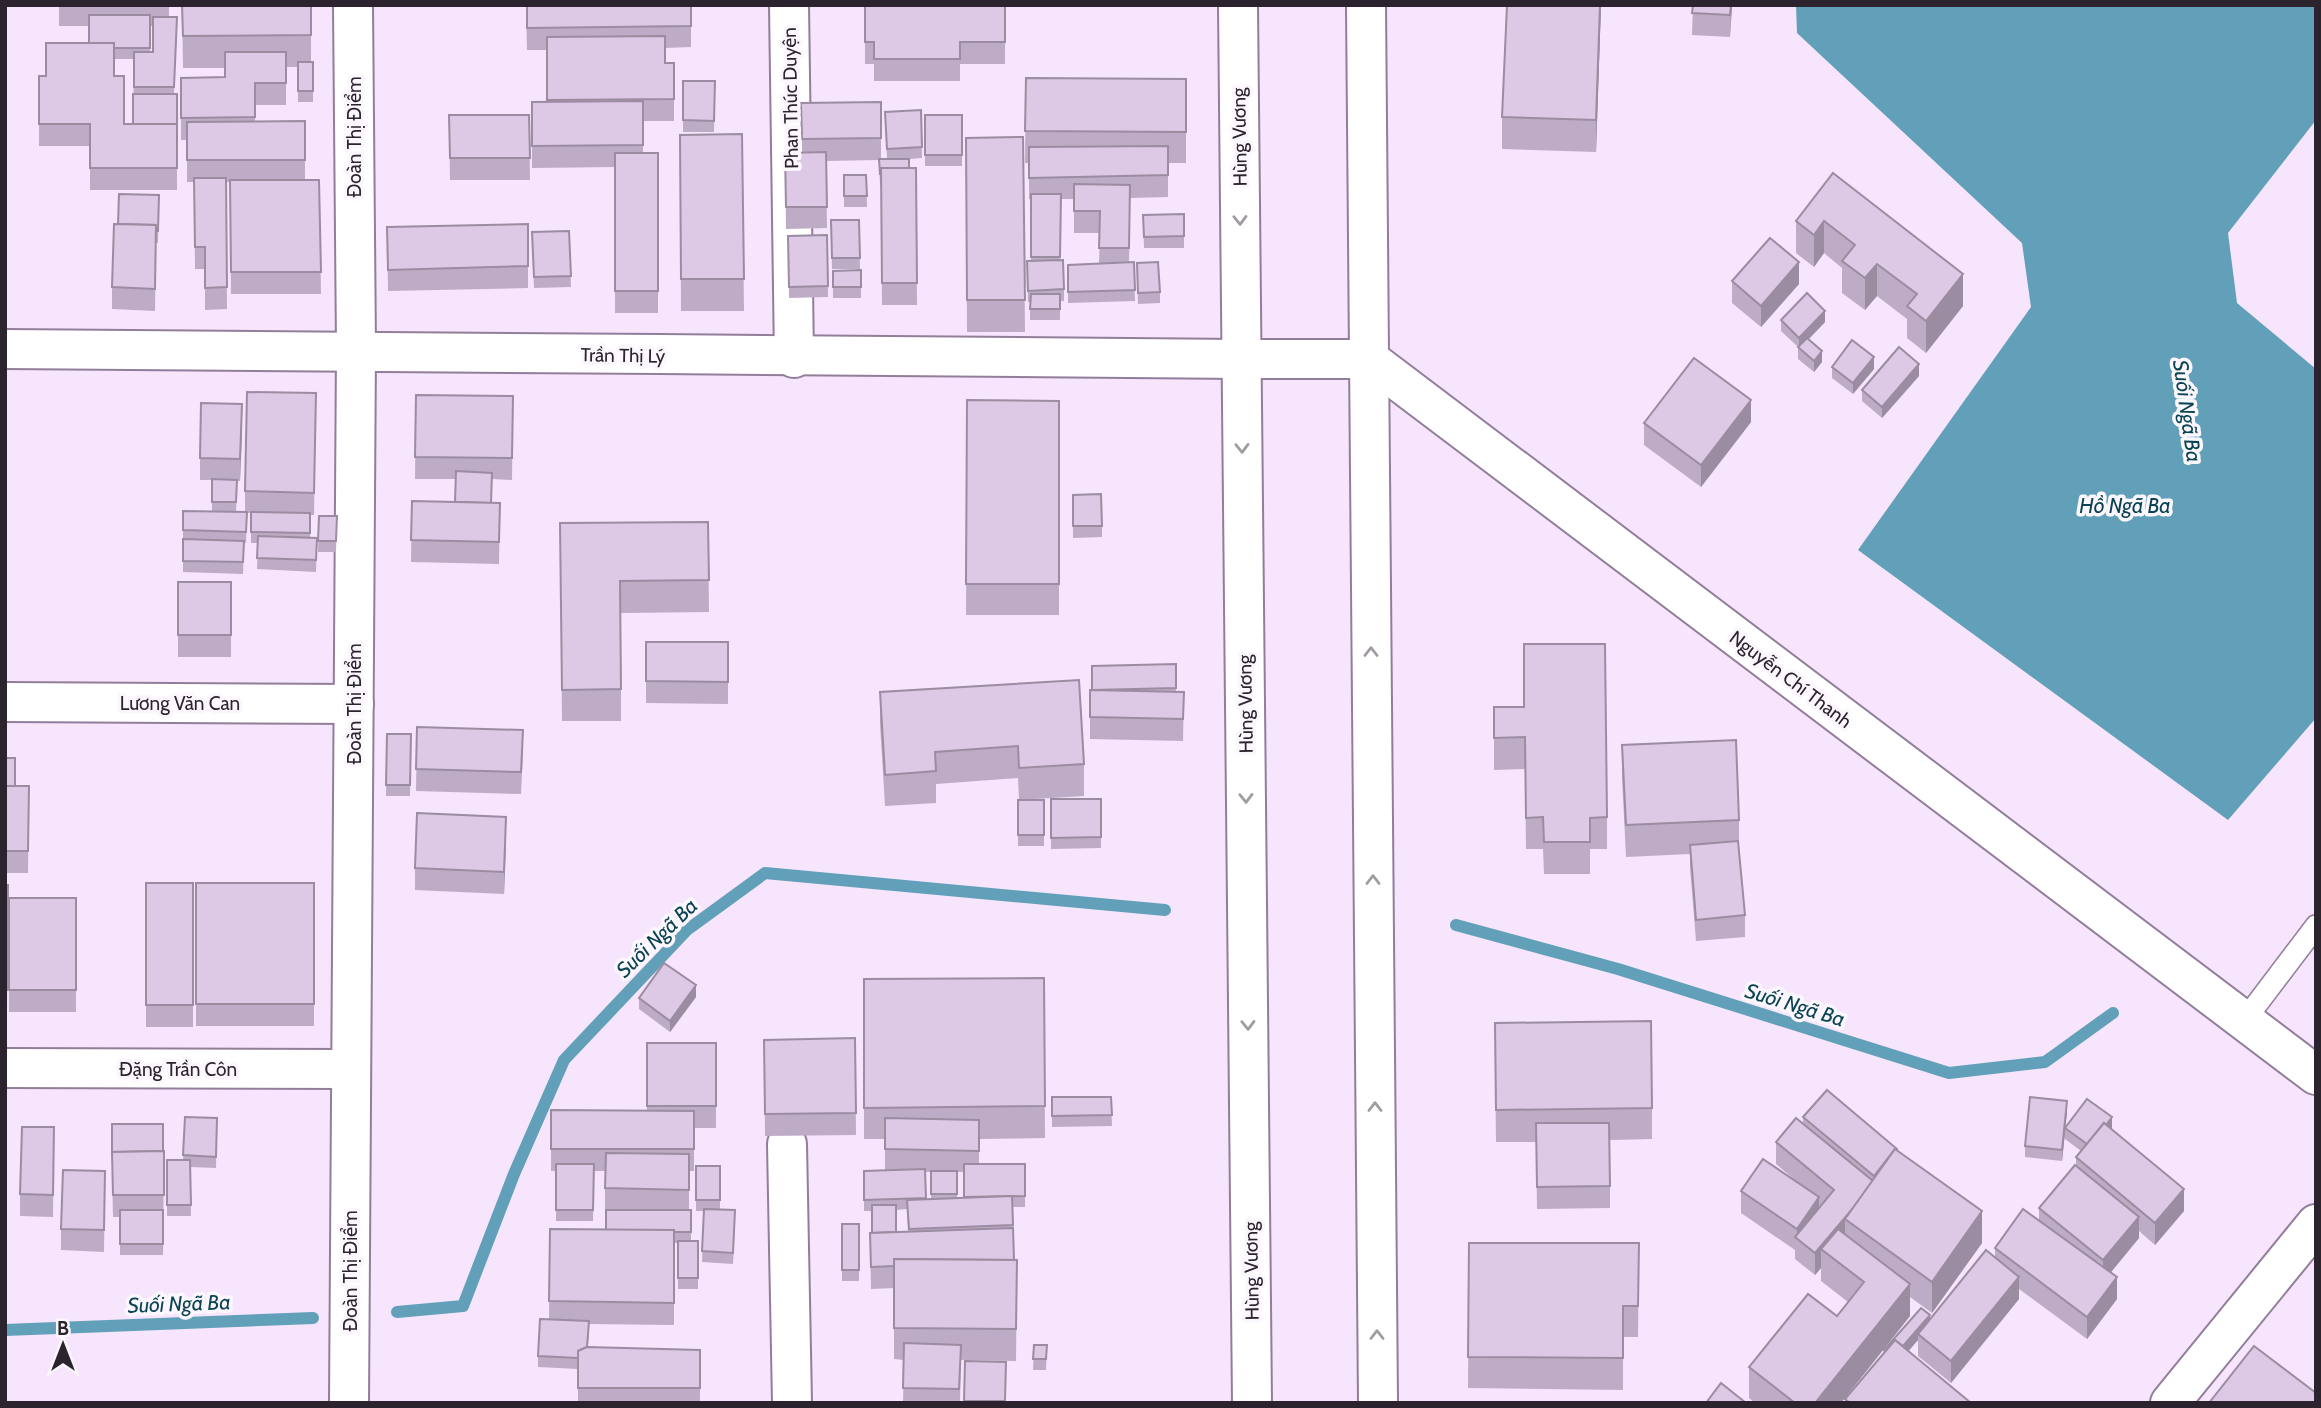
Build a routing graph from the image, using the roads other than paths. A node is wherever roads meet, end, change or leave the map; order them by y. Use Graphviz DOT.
graph roads {
  1 [pos="353,5"];
  2 [pos="789,5"];
  3 [pos="1238,5"];
  4 [pos="1366,5"];
  5 [pos="5,349"];
  6 [pos="356,349"];
  7 [pos="794,358"];
  8 [pos="1241,359"];
  9 [pos="1369,359"];
  10 [pos="5,702"];
  11 [pos="354,704"];
  12 [pos="2316,926"];
  13 [pos="2244,1021"];
  14 [pos="5,1068"];
  15 [pos="351,1069"];
  16 [pos="2316,1076"];
  17 [pos="787,1144"];
  18 [pos="2316,1224"];
  19 [pos="349,1403"];
  20 [pos="792,1403"];
  21 [pos="1252,1403"];
  22 [pos="1378,1403"];
  23 [pos="2169,1403"];
  1 -- 6 [label="street, Đoàn Thị Điểm"];
  2 -- 7 [label="street, Phan Thúc Duyện"];
  3 -- 8 [label="street, Hùng Vương, one-way"];
  4 -- 9 [label="street"];
  5 -- 6 [label="street, Trần Thị Lý"];
  6 -- 7 [label="street, Trần Thị Lý"];
  6 -- 11 [label="street, Đoàn Thị Điểm"];
  7 -- 8 [label="street, Trần Thị Lý"];
  8 -- 9 [label="street"];
  8 -- 21 [label="street, Hùng Vương, one-way"];
  9 -- 13 [label="street, Nguyễn Chí Thanh"];
  22 -- 9 [label="street, one-way"];
  10 -- 11 [label="street, Lương Văn Can"];
  11 -- 15 [label="street, Đoàn Thị Điểm"];
  12 -- 13 [label="lane"];
  13 -- 16 [label="street, Nguyễn Chí Thanh"];
  14 -- 15 [label="street, Đặng Trần Côn"];
  15 -- 19 [label="street, Đoàn Thị Điểm"];
  17 -- 20 [label="street"];
  18 -- 23 [label="street"];
}
